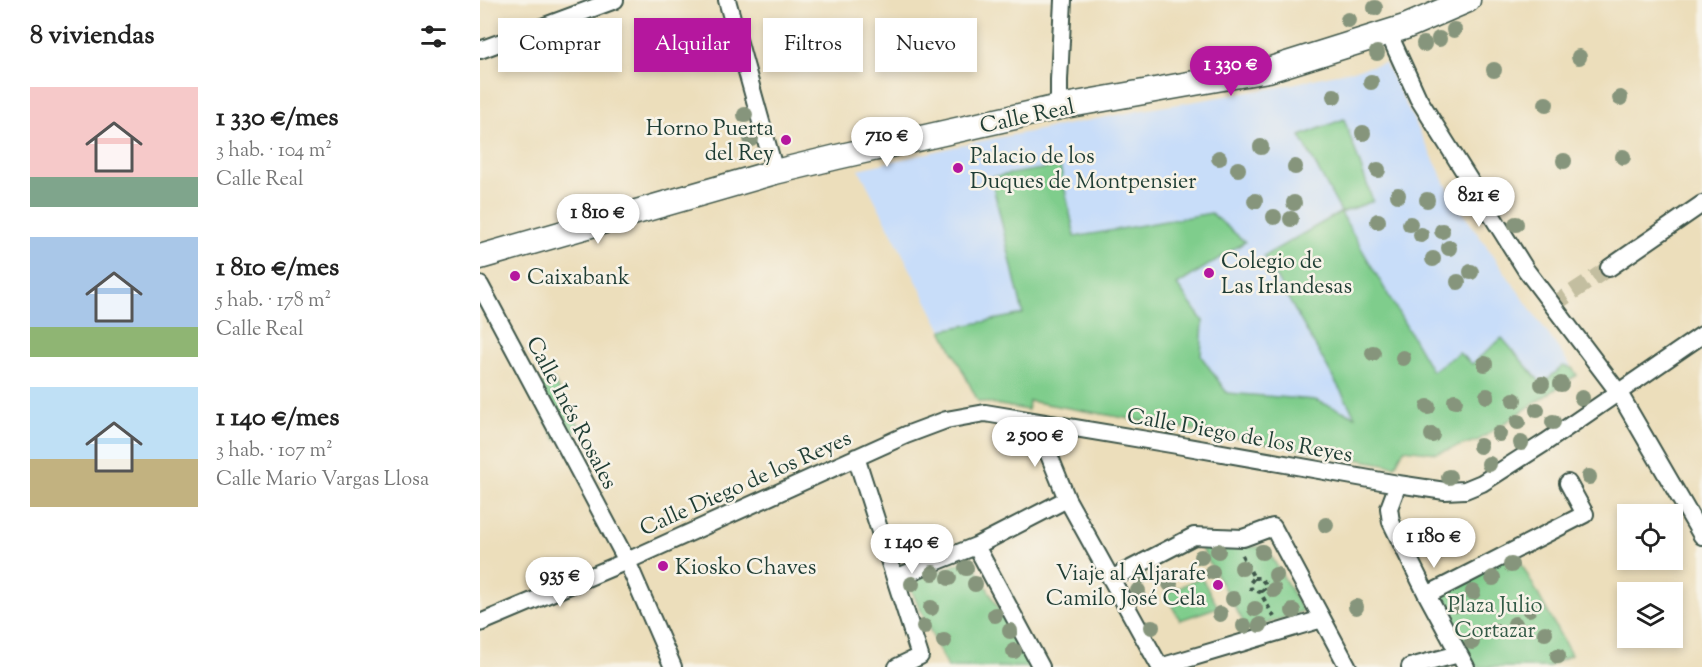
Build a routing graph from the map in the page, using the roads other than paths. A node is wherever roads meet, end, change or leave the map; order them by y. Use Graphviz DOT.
graph roads {
  1 [pos="615,0"];
  2 [pos="727,0"];
  3 [pos="1063,0"];
  4 [pos="1468,0"];
  5 [pos="1388,32"];
  6 [pos="480,50"];
  7 [pos="1059,107"];
  8 [pos="775,172"];
  9 [pos="1702,204"];
  10 [pos="480,257"];
  11 [pos="1608,268"];
  12 [pos="480,285"];
  13 [pos="1702,335"];
  14 [pos="1619,393"];
  15 [pos="1036,423"];
  16 [pos="856,457"];
  17 [pos="1568,483"];
  18 [pos="1398,484"];
  19 [pos="1067,499"];
  20 [pos="1702,536"];
  21 [pos="976,546"];
  22 [pos="627,561"];
  23 [pos="895,578"];
  24 [pos="1111,579"];
  25 [pos="1427,595"];
  26 [pos="1322,619"];
  27 [pos="480,623"];
  28 [pos="1462,660"];
  29 [pos="673,667"];
  30 [pos="897,667"];
  31 [pos="1041,667"];
  32 [pos="1160,667"];
  33 [pos="1348,667"];
  34 [pos="1410,667"];
  1 -- 6 [label="street"];
  2 -- 8 [label="street"];
  3 -- 7 [label="street"];
  4 -- 5 [label="main road, Calle Real"];
  5 -- 7 [label="main road, Calle Real"];
  5 -- 14 [label="street"];
  7 -- 8 [label="main road, Calle Real"];
  8 -- 10 [label="main road, Calle Real"];
  9 -- 11 [label="street"];
  12 -- 22 [label="street, Calle Inés Rosales"];
  13 -- 14 [label="street, Calle Diego de los Reyes"];
  14 -- 18 [label="street, Calle Diego de los Reyes"];
  14 -- 20 [label="street"];
  15 -- 16 [label="street, Calle Diego de los Reyes"];
  15 -- 18 [label="street, Calle Diego de los Reyes"];
  15 -- 19 [label="street"];
  16 -- 22 [label="street, Calle Diego de los Reyes"];
  16 -- 23 [label="street"];
  17 -- 25 [label="street"];
  18 -- 25 [label="street"];
  19 -- 21 [label="street"];
  19 -- 24 [label="street"];
  21 -- 23 [label="street"];
  21 -- 31 [label="street"];
  22 -- 27 [label="street, Calle Diego de los Reyes"];
  22 -- 29 [label="street, Calle Inés Rosales"];
  23 -- 30 [label="street"];
  24 -- 26 [label="street"];
  24 -- 32 [label="street"];
  25 -- 28 [label="street"];
  26 -- 32 [label="street"];
  26 -- 33 [label="street"];
  28 -- 34 [label="street"];
}
